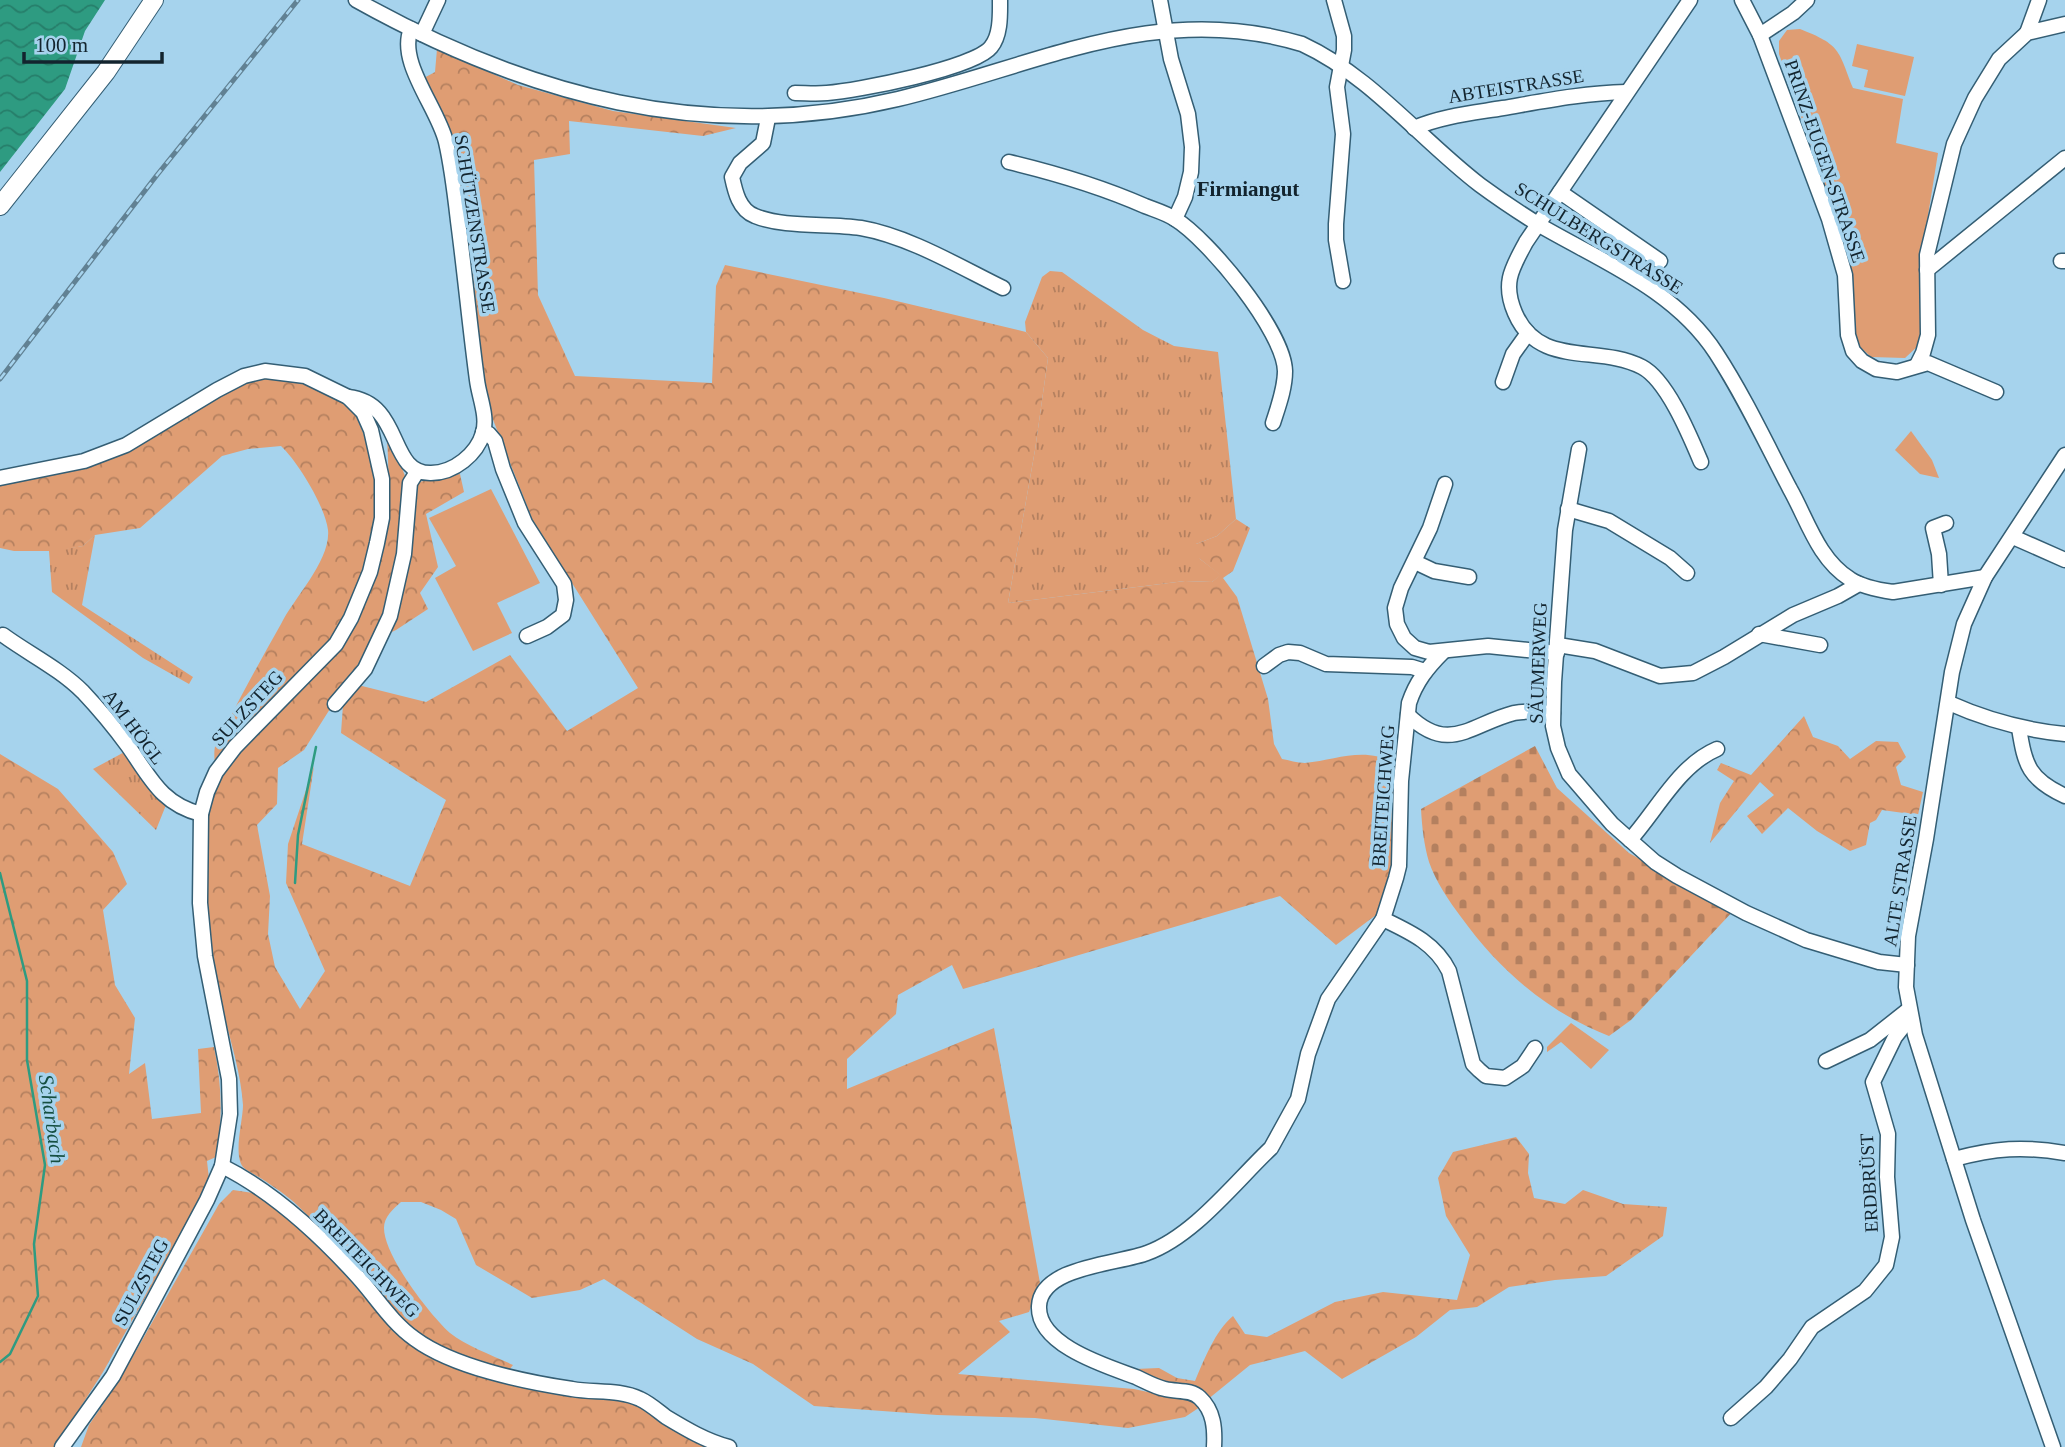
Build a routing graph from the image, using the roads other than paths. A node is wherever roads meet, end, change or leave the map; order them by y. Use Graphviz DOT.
graph roads {
  1 [pos="154,0"];
  2 [pos="356,0"];
  3 [pos="438,0"];
  4 [pos="1000,0"];
  5 [pos="1160,0"];
  6 [pos="1334,0"];
  7 [pos="1690,0"];
  8 [pos="1742,0"];
  9 [pos="1807,0"];
  10 [pos="2039,0"];
  11 [pos="1163,21"];
  12 [pos="2065,24"];
  13 [pos="416,31"];
  14 [pos="2027,33"];
  15 [pos="1760,35"];
  16 [pos="1340,66"];
  17 [pos="1626,92"];
  18 [pos="795,93"];
  19 [pos="768,118"];
  20 [pos="1414,128"];
  21 [pos="2065,158"];
  22 [pos="1009,162"];
  23 [pos="1560,192"];
  24 [pos="0,206"];
  25 [pos="1175,219"];
  26 [pos="1537,224"];
  27 [pos="1660,261"];
  28 [pos="1927,270"];
  29 [pos="1343,281"];
  30 [pos="1003,288"];
  31 [pos="1528,333"];
  32 [pos="1917,365"];
  33 [pos="1503,382"];
  34 [pos="1996,392"];
  35 [pos="348,397"];
  36 [pos="1273,423"];
  37 [pos="483,432"];
  38 [pos="1578,449"];
  39 [pos="2065,455"];
  40 [pos="1701,462"];
  41 [pos="417,472"];
  42 [pos="0,478"];
  43 [pos="1445,484"];
  44 [pos="1569,509"];
  45 [pos="1946,523"];
  46 [pos="2013,537"];
  47 [pos="2065,560"];
  48 [pos="1415,562"];
  49 [pos="1687,573"];
  50 [pos="1469,577"];
  51 [pos="1985,577"];
  52 [pos="1859,584"];
  53 [pos="1941,585"];
  54 [pos="1759,634"];
  55 [pos="3,635"];
  56 [pos="527,636"];
  57 [pos="1820,645"];
  58 [pos="1557,649"];
  59 [pos="1443,652"];
  60 [pos="1264,666"];
  61 [pos="1425,671"];
  62 [pos="1949,703"];
  63 [pos="335,704"];
  64 [pos="1553,713"];
  65 [pos="1408,715"];
  66 [pos="2019,728"];
  67 [pos="2065,734"];
  68 [pos="1717,749"];
  69 [pos="2065,796"];
  70 [pos="201,814"];
  71 [pos="1630,840"];
  72 [pos="1383,919"];
  73 [pos="1907,965"];
  74 [pos="1910,1014"];
  75 [pos="1535,1048"];
  76 [pos="1826,1061"];
  77 [pos="2065,1153"];
  78 [pos="1954,1160"];
  79 [pos="222,1166"];
  80 [pos="1731,1418"];
  81 [pos="62,1447"];
  82 [pos="729,1447"];
  83 [pos="1214,1447"];
  84 [pos="2053,1447"];
  1 -- 24 [label="main road"];
  2 -- 13 [label="street, SCHULBERGSTRASSE"];
  3 -- 13 [label="street"];
  4 -- 18 [label="street"];
  5 -- 11 [label="street"];
  6 -- 16 [label="street"];
  7 -- 17 [label="street"];
  8 -- 15 [label="street, PRINZ-EUGEN-STRASSE"];
  9 -- 15 [label="street"];
  10 -- 14 [label="street"];
  11 -- 16 [label="street, SCHULBERGSTRASSE"];
  11 -- 19 [label="street, SCHULBERGSTRASSE"];
  11 -- 25 [label="street"];
  12 -- 14 [label="street"];
  13 -- 19 [label="street, SCHULBERGSTRASSE"];
  13 -- 37 [label="street, SCHÜTZENSTRASSE"];
  14 -- 28 [label="street"];
  15 -- 32 [label="street, PRINZ-EUGEN-STRASSE"];
  16 -- 20 [label="street, SCHULBERGSTRASSE"];
  16 -- 29 [label="street"];
  17 -- 20 [label="street, ABTEISTRASSE"];
  17 -- 23 [label="street"];
  19 -- 30 [label="street"];
  20 -- 26 [label="street, SCHULBERGSTRASSE"];
  21 -- 28 [label="street"];
  22 -- 25 [label="street"];
  23 -- 26 [label="street"];
  23 -- 27 [label="street, SCHULBERGSTRASSE"];
  25 -- 36 [label="street"];
  26 -- 31 [label="street"];
  26 -- 52 [label="street, SCHULBERGSTRASSE"];
  28 -- 32 [label="street"];
  31 -- 33 [label="street"];
  31 -- 40 [label="street"];
  32 -- 34 [label="street, PRINZ-EUGEN-STRASSE"];
  35 -- 41 [label="street"];
  35 -- 42 [label="street, SULZSTEG"];
  35 -- 70 [label="street, SULZSTEG"];
  37 -- 41 [label="street"];
  37 -- 56 [label="street, SCHÜTZENSTRASSE"];
  38 -- 44 [label="street, SÄUMERWEG"];
  39 -- 46 [label="street, ALTE STRASSE"];
  41 -- 63 [label="street"];
  43 -- 48 [label="street"];
  44 -- 49 [label="street"];
  44 -- 58 [label="street, SÄUMERWEG"];
  45 -- 53 [label="street"];
  46 -- 47 [label="street"];
  46 -- 51 [label="street, ALTE STRASSE"];
  48 -- 50 [label="street"];
  48 -- 59 [label="street"];
  51 -- 53 [label="street, SCHULBERGSTRASSE"];
  51 -- 62 [label="street, ALTE STRASSE"];
  52 -- 53 [label="street, SCHULBERGSTRASSE"];
  52 -- 54 [label="street"];
  54 -- 57 [label="street"];
  54 -- 58 [label="street"];
  55 -- 70 [label="street, AM HÖGL"];
  58 -- 59 [label="street"];
  58 -- 64 [label="street, SÄUMERWEG"];
  59 -- 61 [label="street, BREITEICHWEG"];
  60 -- 61 [label="street"];
  61 -- 65 [label="street, BREITEICHWEG"];
  62 -- 66 [label="street"];
  62 -- 73 [label="street, ALTE STRASSE"];
  64 -- 65 [label="street"];
  64 -- 71 [label="street, SÄUMERWEG"];
  65 -- 72 [label="street, BREITEICHWEG"];
  66 -- 67 [label="street"];
  66 -- 69 [label="street"];
  68 -- 71 [label="street"];
  70 -- 79 [label="street, SULZSTEG"];
  71 -- 73 [label="street, SÄUMERWEG"];
  72 -- 75 [label="street"];
  72 -- 83 [label="street, BREITEICHWEG"];
  73 -- 74 [label="street, ALTE STRASSE"];
  74 -- 76 [label="street"];
  74 -- 78 [label="street, ALTE STRASSE"];
  74 -- 80 [label="street, ERDBRÜST"];
  77 -- 78 [label="street"];
  78 -- 84 [label="street, ALTE STRASSE"];
  79 -- 81 [label="street, SULZSTEG"];
  79 -- 82 [label="street, BREITEICHWEG"];
}
